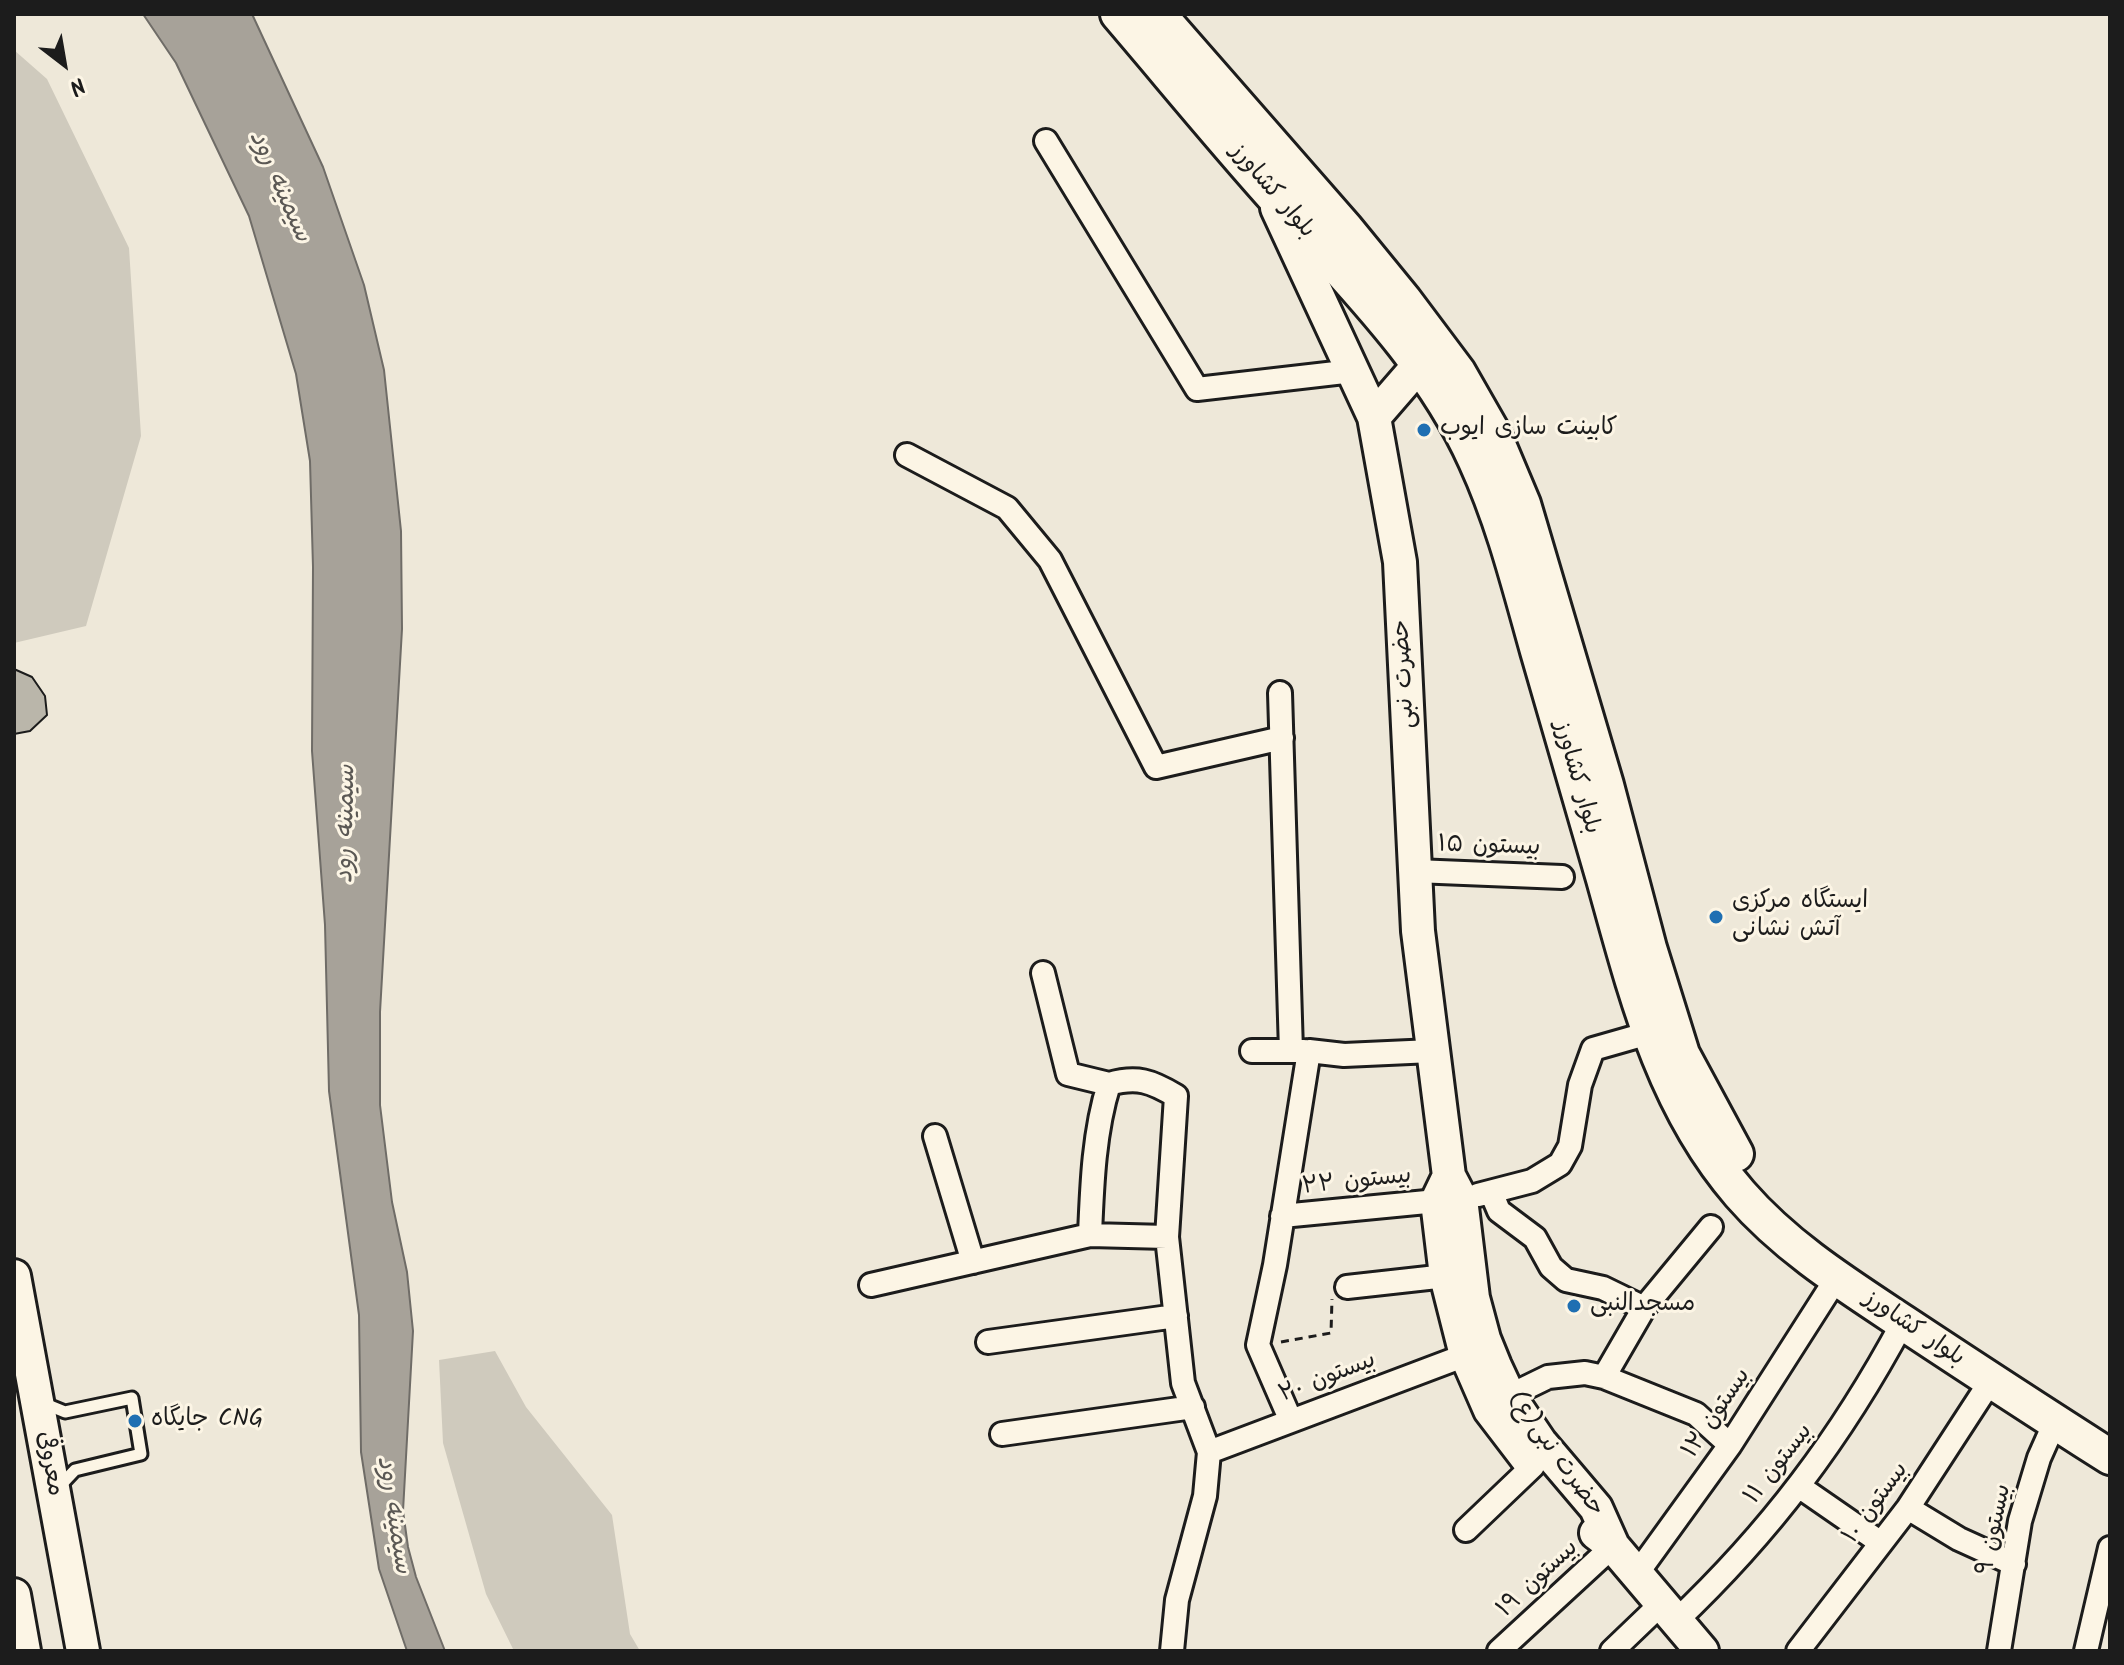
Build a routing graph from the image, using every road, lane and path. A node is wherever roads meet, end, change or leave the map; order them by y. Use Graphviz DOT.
graph roads {
  1 [pos="1118,14"];
  2 [pos="1158,14"];
  3 [pos="1046,141"];
  4 [pos="1271,194"];
  5 [pos="1419,365"];
  6 [pos="1353,371"];
  7 [pos="1374,417"];
  8 [pos="907,455"];
  9 [pos="1280,693"];
  10 [pos="1282,738"];
  11 [pos="1415,871"];
  12 [pos="1562,877"];
  13 [pos="1636,951"];
  14 [pos="1043,973"];
  15 [pos="1649,1033"];
  16 [pos="1252,1051"];
  17 [pos="1300,1051"];
  18 [pos="1432,1051"];
  19 [pos="1109,1084"];
  20 [pos="935,1136"];
  21 [pos="1460,1192"];
  22 [pos="1282,1216"];
  23 [pos="1711,1227"];
  24 [pos="1090,1235"];
  25 [pos="1167,1237"];
  26 [pos="973,1262"];
  27 [pos="14,1276"];
  28 [pos="1446,1276"];
  29 [pos="1836,1279"];
  30 [pos="871,1285"];
  31 [pos="1347,1287"];
  32 [pos="1644,1308"];
  33 [pos="1176,1316"];
  34 [pos="1903,1322"];
  35 [pos="988,1342"];
  36 [pos="1258,1345"];
  37 [pos="1466,1355"];
  38 [pos="1604,1377"];
  39 [pos="1990,1382"];
  40 [pos="1509,1396"];
  41 [pos="37,1400"];
  42 [pos="1193,1407"];
  43 [pos="1291,1421"];
  44 [pos="2055,1422"];
  45 [pos="2110,1431"];
  46 [pos="1002,1434"];
  47 [pos="1730,1445"];
  48 [pos="1209,1452"];
  49 [pos="2110,1457"];
  50 [pos="1533,1466"];
  51 [pos="1800,1487"];
  52 [pos="54,1492"];
  53 [pos="1908,1508"];
  54 [pos="1466,1530"];
  55 [pos="1881,1543"];
  56 [pos="1613,1546"];
  57 [pos="2110,1548"];
  58 [pos="2014,1564"];
  59 [pos="1636,1575"];
  60 [pos="14,1595"];
  61 [pos="1668,1613"];
  62 [pos="24,1651"];
  63 [pos="83,1651"];
  64 [pos="1172,1651"];
  65 [pos="1499,1651"];
  66 [pos="1612,1651"];
  67 [pos="1702,1651"];
  68 [pos="1798,1651"];
  69 [pos="1999,1651"];
  70 [pos="2086,1651"];
  1 -- 4 [label="main road, بلوار کشاورز"];
  2 -- 13 [label="main road, بلوار کشاورز"];
  3 -- 6 [label="street"];
  4 -- 5 [label="main road, بلوار کشاورز"];
  4 -- 6 [label="street, حضرت نبی"];
  5 -- 7 [label="street"];
  5 -- 13 [label="main road, بلوار کشاورز"];
  6 -- 7 [label="street, حضرت نبی"];
  7 -- 11 [label="street, حضرت نبی"];
  8 -- 10 [label="street"];
  9 -- 10 [label="street"];
  10 -- 17 [label="street"];
  11 -- 12 [label="street, بیستون ۱۵"];
  11 -- 18 [label="street, حضرت نبی"];
  13 -- 15 [label="main road, بلوار کشاورز"];
  13 -- 45 [label="main road, بلوار کشاورز"];
  14 -- 19 [label="street"];
  15 -- 21 [label="street, بیستون ۲۲"];
  15 -- 29 [label="main road, بلوار کشاورز"];
  16 -- 17 [label="street"];
  17 -- 18 [label="street"];
  17 -- 22 [label="street"];
  18 -- 21 [label="street, حضرت نبی"];
  19 -- 24 [label="street"];
  19 -- 25 [label="street"];
  20 -- 26 [label="street"];
  21 -- 22 [label="street, بیستون ۲۲"];
  21 -- 28 [label="street, حضرت نبی(ع)"];
  21 -- 32 [label="street"];
  21 -- 40 [label="street, حضرت نبی(ع)"];
  22 -- 36 [label="street"];
  23 -- 32 [label="street"];
  24 -- 25 [label="street"];
  24 -- 26 [label="street"];
  25 -- 33 [label="street"];
  26 -- 30 [label="street"];
  27 -- 41 [label="street, معروفی"];
  28 -- 31 [label="street"];
  28 -- 37 [label="street, حضرت نبی(ع)"];
  29 -- 34 [label="main road, بلوار کشاورز"];
  29 -- 47 [label="street, بیستون ۱۲"];
  31 -- 36 [label="path"];
  32 -- 38 [label="street"];
  33 -- 35 [label="street"];
  33 -- 42 [label="street"];
  34 -- 39 [label="main road, بلوار کشاورز"];
  34 -- 51 [label="street, بیستون ۱۱"];
  36 -- 43 [label="street"];
  37 -- 43 [label="street, بیستون ۲۰"];
  37 -- 50 [label="street, حضرت نبی(ع)"];
  38 -- 40 [label="street"];
  38 -- 47 [label="street"];
  39 -- 44 [label="main road, بلوار کشاورز"];
  39 -- 53 [label="street, بیستون ۱۰"];
  40 -- 56 [label="street, حضرت نبی(ع)"];
  41 -- 52 [label="street, معروفی"];
  41 -- 52 [label="lane"];
  42 -- 46 [label="street"];
  42 -- 48 [label="street"];
  43 -- 48 [label="street, بیستون ۲۰"];
  44 -- 49 [label="main road, بلوار کشاورز"];
  44 -- 58 [label="street, بیستون ۹"];
  47 -- 59 [label="street, بیستون ۱۲"];
  48 -- 64 [label="street"];
  50 -- 54 [label="street"];
  50 -- 56 [label="street, حضرت نبی(ع)"];
  51 -- 55 [label="street"];
  51 -- 61 [label="street, بیستون ۱۱"];
  52 -- 63 [label="street, معروفی"];
  53 -- 55 [label="street, بیستون ۱۰"];
  53 -- 58 [label="street"];
  55 -- 68 [label="street, بیستون ۱۰"];
  56 -- 59 [label="street, حضرت نبی(ع)"];
  56 -- 65 [label="street, بیستون ۱۹"];
  57 -- 70 [label="street"];
  58 -- 69 [label="street, بیستون ۹"];
  59 -- 61 [label="street, حضرت نبی(ع)"];
  60 -- 62 [label="street"];
  61 -- 66 [label="street, بیستون ۱۱"];
  61 -- 67 [label="street, حضرت نبی(ع)"];
}
